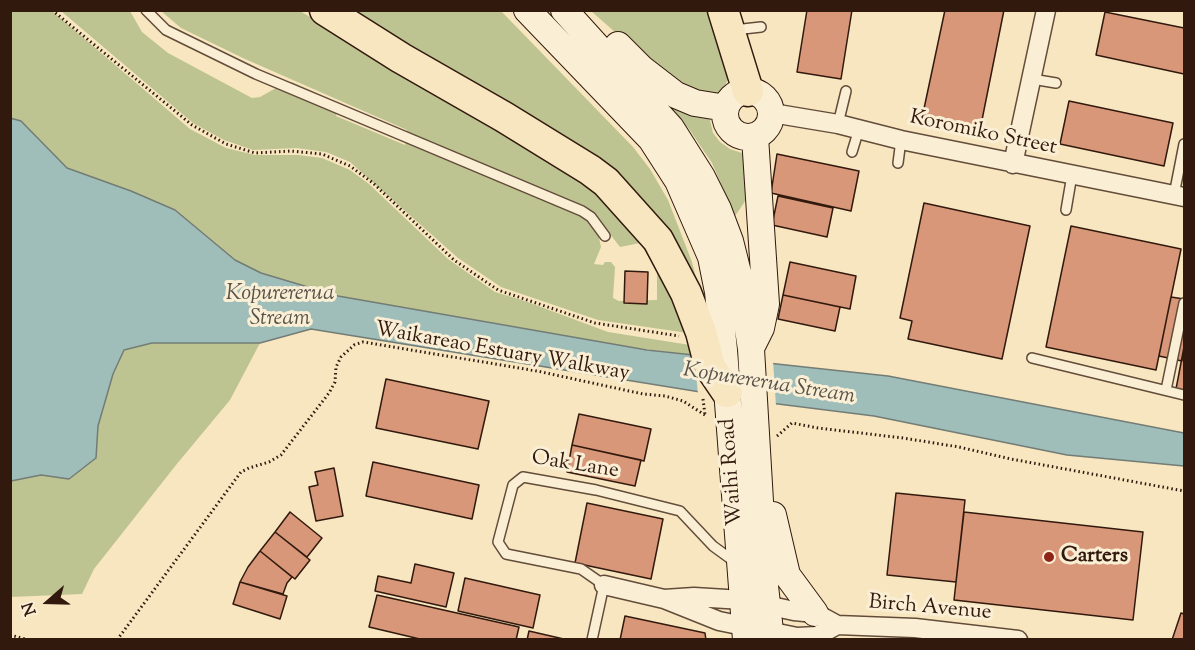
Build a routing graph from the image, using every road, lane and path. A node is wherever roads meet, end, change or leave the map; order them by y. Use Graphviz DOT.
graph roads {
  1 [pos="52,10"];
  2 [pos="146,10"];
  3 [pos="325,10"];
  4 [pos="527,10"];
  5 [pos="564,10"];
  6 [pos="573,10"];
  7 [pos="1046,10"];
  8 [pos="726,20"];
  9 [pos="761,27"];
  10 [pos="1032,79"];
  11 [pos="1056,83"];
  12 [pos="846,91"];
  13 [pos="737,99"];
  14 [pos="772,114"];
  15 [pos="838,124"];
  16 [pos="859,129"];
  17 [pos="755,137"];
  18 [pos="900,140"];
  19 [pos="1185,144"];
  20 [pos="852,152"];
  21 [pos="898,163"];
  22 [pos="1013,164"];
  23 [pos="1072,175"];
  24 [pos="759,187"];
  25 [pos="1179,196"];
  26 [pos="1065,210"];
  27 [pos="605,236"];
  28 [pos="730,241"];
  29 [pos="1185,303"];
  30 [pos="706,346"];
  31 [pos="751,349"];
  32 [pos="1032,358"];
  33 [pos="1166,390"];
  34 [pos="1185,395"];
  35 [pos="720,407"];
  36 [pos="776,438"];
  37 [pos="759,472"];
  38 [pos="1185,491"];
  39 [pos="740,565"];
  40 [pos="604,585"];
  41 [pos="664,599"];
  42 [pos="755,603"];
  43 [pos="815,613"];
  44 [pos="837,625"];
  45 [pos="758,633"];
  46 [pos="10,635"];
  47 [pos="29,639"];
  48 [pos="117,639"];
  49 [pos="592,639"];
  50 [pos="1018,639"];
  1 -- 30 [label="path"];
  2 -- 27 [label="lane"];
  3 -- 30 [label="highway"];
  4 -- 30 [label="main road"];
  5 -- 28 [label="main road, Waihi Road"];
  6 -- 13 [label="main road"];
  7 -- 10 [label="street"];
  8 -- 9 [label="lane"];
  8 -- 13 [label="highway"];
  10 -- 11 [label="lane"];
  10 -- 22 [label="street"];
  12 -- 15 [label="lane"];
  13 -- 14 [label="main road"];
  13 -- 17 [label="main road"];
  14 -- 15 [label="street, Koromiko Street"];
  14 -- 17 [label="main road"];
  15 -- 16 [label="street, Koromiko Street"];
  16 -- 18 [label="street, Koromiko Street"];
  16 -- 20 [label="lane"];
  17 -- 24 [label="main road"];
  18 -- 21 [label="lane"];
  18 -- 22 [label="street, Koromiko Street"];
  19 -- 25 [label="lane"];
  22 -- 23 [label="street, Koromiko Street"];
  23 -- 25 [label="street, Koromiko Street"];
  23 -- 26 [label="lane"];
  24 -- 28 [label="main road"];
  24 -- 31 [label="main road"];
  28 -- 31 [label="main road, Waihi Road"];
  29 -- 33 [label="lane"];
  30 -- 35 [label="highway"];
  31 -- 37 [label="main road, Waihi Road"];
  32 -- 33 [label="lane"];
  33 -- 34 [label="lane"];
  35 -- 39 [label="main road, Waihi Road"];
  35 -- 48 [label="path, Waikareao Estuary Walkway"];
  36 -- 38 [label="path"];
  37 -- 42 [label="main road, Waihi Road"];
  37 -- 43 [label="main road"];
  39 -- 40 [label="lane, Oak Lane"];
  39 -- 42 [label="main road, Waihi Road"];
  40 -- 41 [label="street, Oak Lane"];
  40 -- 49 [label="lane"];
  41 -- 42 [label="street, Oak Lane"];
  41 -- 45 [label="street, Oak Lane"];
  42 -- 43 [label="street, Birch Avenue"];
  42 -- 45 [label="main road, Waihi Road"];
  43 -- 44 [label="street, Birch Avenue"];
  44 -- 45 [label="street, Birch Avenue"];
  44 -- 50 [label="street, Birch Avenue"];
  46 -- 47 [label="path"];
}
